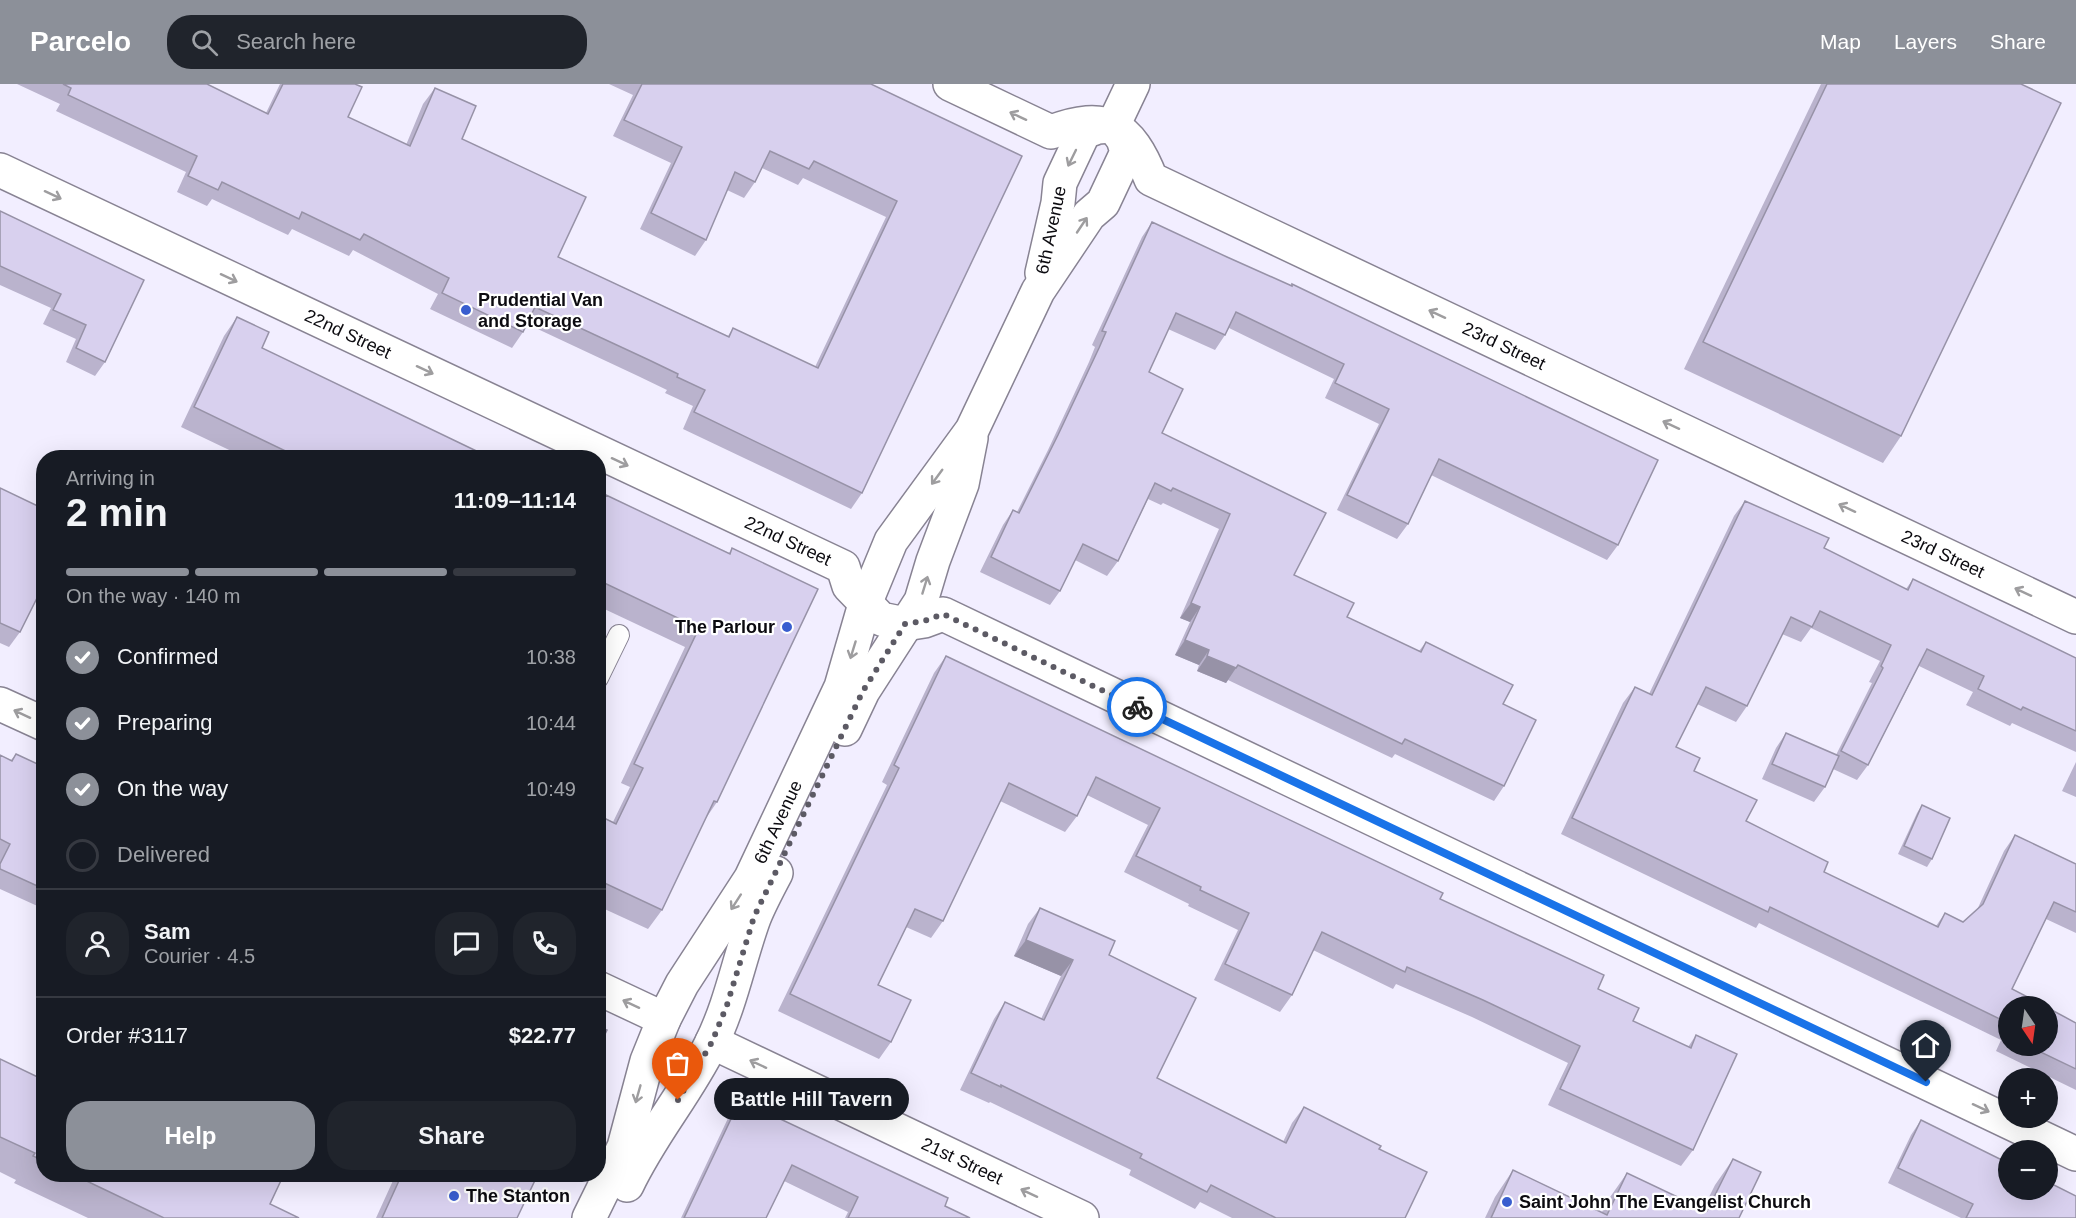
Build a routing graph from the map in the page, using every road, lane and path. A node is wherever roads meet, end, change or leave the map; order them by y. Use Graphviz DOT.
graph roads {
  1 [pos="950,84"];
  2 [pos="1133,84"];
  3 [pos="1113,126"];
  4 [pos="0,170"];
  5 [pos="1038,291"];
  6 [pos="972,430"];
  7 [pos="595,450"];
  8 [pos="606,455"];
  9 [pos="865,604"];
  10 [pos="2076,616"];
  11 [pos="905,624"];
  12 [pos="619,635"];
  13 [pos="606,662"];
  14 [pos="0,704"];
  15 [pos="36,720"];
  16 [pos="606,992"];
  17 [pos="664,1019"];
  18 [pos="712,1042"];
  19 [pos="2076,1154"];
  20 [pos="589,1218"];
  21 [pos="611,1218"];
  22 [pos="1082,1218"];
  3 -- 1 [label="street, one-way"];
  2 -- 3 [label="street"];
  5 -- 3 [label="street, 6th Avenue, one-way"];
  3 -- 5 [label="street, 6th Avenue, one-way"];
  10 -- 3 [label="street, 23rd Street, one-way"];
  4 -- 7 [label="street, 22nd Street, one-way"];
  5 -- 6 [label="street, 6th Avenue"];
  6 -- 9 [label="street, 6th Avenue, one-way"];
  11 -- 6 [label="street, 6th Avenue, one-way"];
  8 -- 9 [label="street, 22nd Street, one-way"];
  9 -- 11 [label="street, 22nd Street"];
  9 -- 17 [label="street, 6th Avenue, one-way"];
  11 -- 18 [label="street, 6th Avenue"];
  11 -- 19 [label="street, 22nd Street, one-way"];
  12 -- 13 [label="lane"];
  15 -- 14 [label="street, one-way"];
  17 -- 16 [label="street, one-way"];
  17 -- 20 [label="street, 6th Avenue, one-way"];
  18 -- 21 [label="street, 6th Avenue"];
  22 -- 18 [label="street, 21st Street, one-way"];
}
